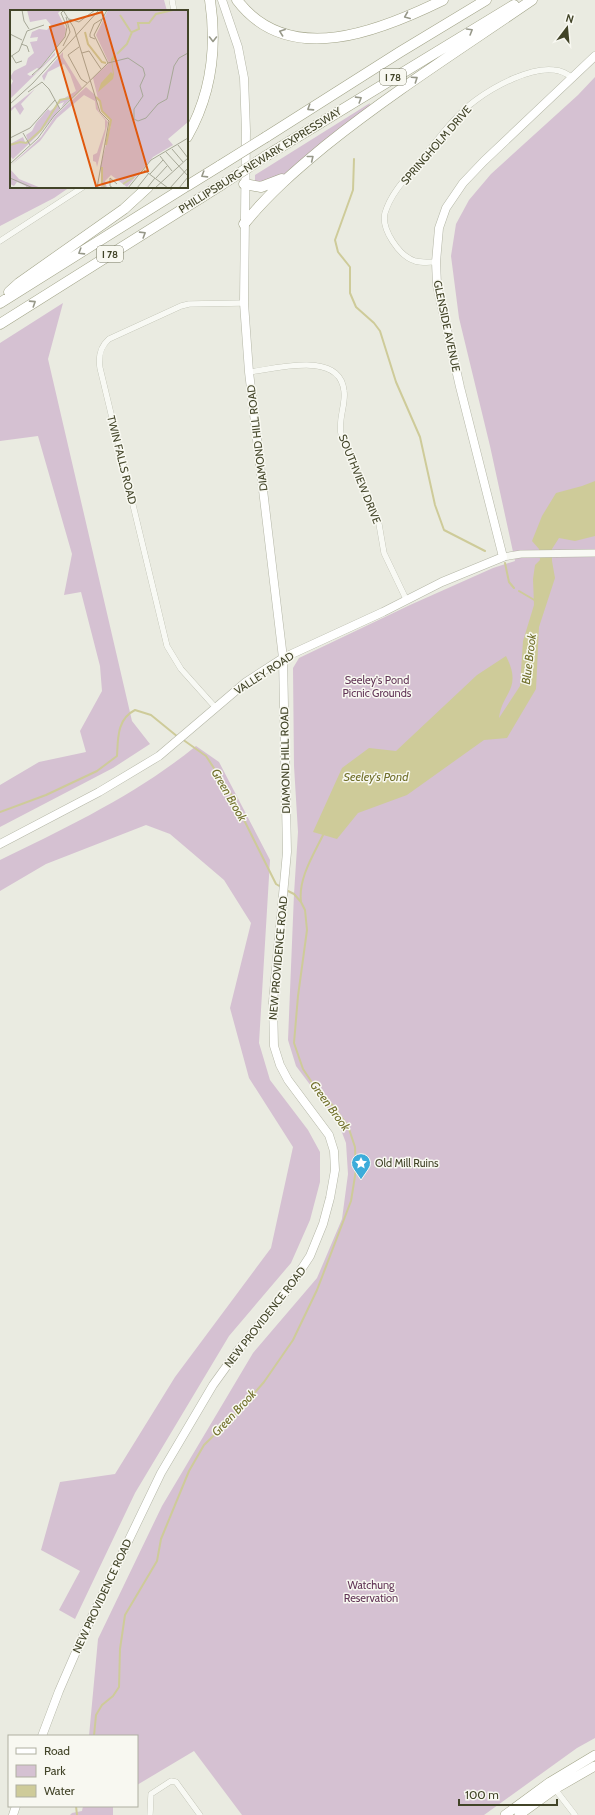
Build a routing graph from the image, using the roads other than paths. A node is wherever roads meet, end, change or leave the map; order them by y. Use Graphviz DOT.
graph roads {
  1 [pos="172,0"];
  2 [pos="210,0"];
  3 [pos="222,0"];
  4 [pos="237,0"];
  5 [pos="443,0"];
  6 [pos="486,0"];
  7 [pos="522,0"];
  8 [pos="532,0"];
  9 [pos="174,10"];
  10 [pos="595,56"];
  11 [pos="573,78"];
  12 [pos="188,135"];
  13 [pos="290,175"];
  14 [pos="244,184"];
  15 [pos="188,185"];
  16 [pos="81,188"];
  17 [pos="147,188"];
  18 [pos="183,188"];
  19 [pos="244,224"];
  20 [pos="0,241"];
  21 [pos="436,262"];
  22 [pos="0,302"];
  23 [pos="244,303"];
  24 [pos="0,324"];
  25 [pos="249,372"];
  26 [pos="595,553"];
  27 [pos="503,557"];
  28 [pos="406,599"];
  29 [pos="283,658"];
  30 [pos="215,707"];
  31 [pos="0,844"];
  32 [pos="285,878"];
  33 [pos="42,1735"];
  34 [pos="595,1755"];
  35 [pos="595,1766"];
  36 [pos="555,1790"];
  37 [pos="150,1815"];
  38 [pos="200,1815"];
  39 [pos="505,1815"];
  40 [pos="519,1815"];
  41 [pos="575,1815"];
  1 -- 9 [label="street"];
  2 -- 12 [label="highway, one-way"];
  3 -- 14 [label="main road, DIAMOND HILL ROAD"];
  5 -- 4 [label="highway, one-way"];
  6 -- 15 [label="highway, PHILLIPSBURG-NEWARK EXPRESSWAY / I 78, one-way, bridge"];
  24 -- 7 [label="highway, PHILLIPSBURG-NEWARK EXPRESSWAY / I 78, one-way, bridge"];
  13 -- 8 [label="highway, one-way"];
  10 -- 11 [label="main road, GLENSIDE AVENUE"];
  11 -- 21 [label="main road, GLENSIDE AVENUE"];
  11 -- 21 [label="street, SPRINGHOLM DRIVE"];
  13 -- 14 [label="highway"];
  13 -- 19 [label="highway"];
  14 -- 19 [label="main road, DIAMOND HILL ROAD"];
  16 -- 20 [label="street"];
  17 -- 22 [label="highway"];
  18 -- 22 [label="highway, PHILLIPSBURG-NEWARK EXPRESSWAY / I 78, one-way"];
  19 -- 23 [label="main road, DIAMOND HILL ROAD"];
  21 -- 27 [label="main road, GLENSIDE AVENUE"];
  23 -- 25 [label="main road, DIAMOND HILL ROAD"];
  23 -- 30 [label="street, TWIN FALLS ROAD"];
  25 -- 28 [label="street, SOUTHVIEW DRIVE"];
  25 -- 29 [label="main road, DIAMOND HILL ROAD"];
  26 -- 27 [label="street, VALLEY ROAD"];
  27 -- 28 [label="main road, VALLEY ROAD"];
  28 -- 29 [label="main road, VALLEY ROAD"];
  29 -- 30 [label="main road, VALLEY ROAD"];
  29 -- 32 [label="main road, DIAMOND HILL ROAD"];
  30 -- 31 [label="main road, VALLEY ROAD"];
  32 -- 33 [label="main road, NEW PROVIDENCE ROAD"];
  34 -- 39 [label="highway"];
  35 -- 36 [label="highway"];
  36 -- 40 [label="highway"];
  36 -- 41 [label="street"];
  37 -- 38 [label="street"];
}
